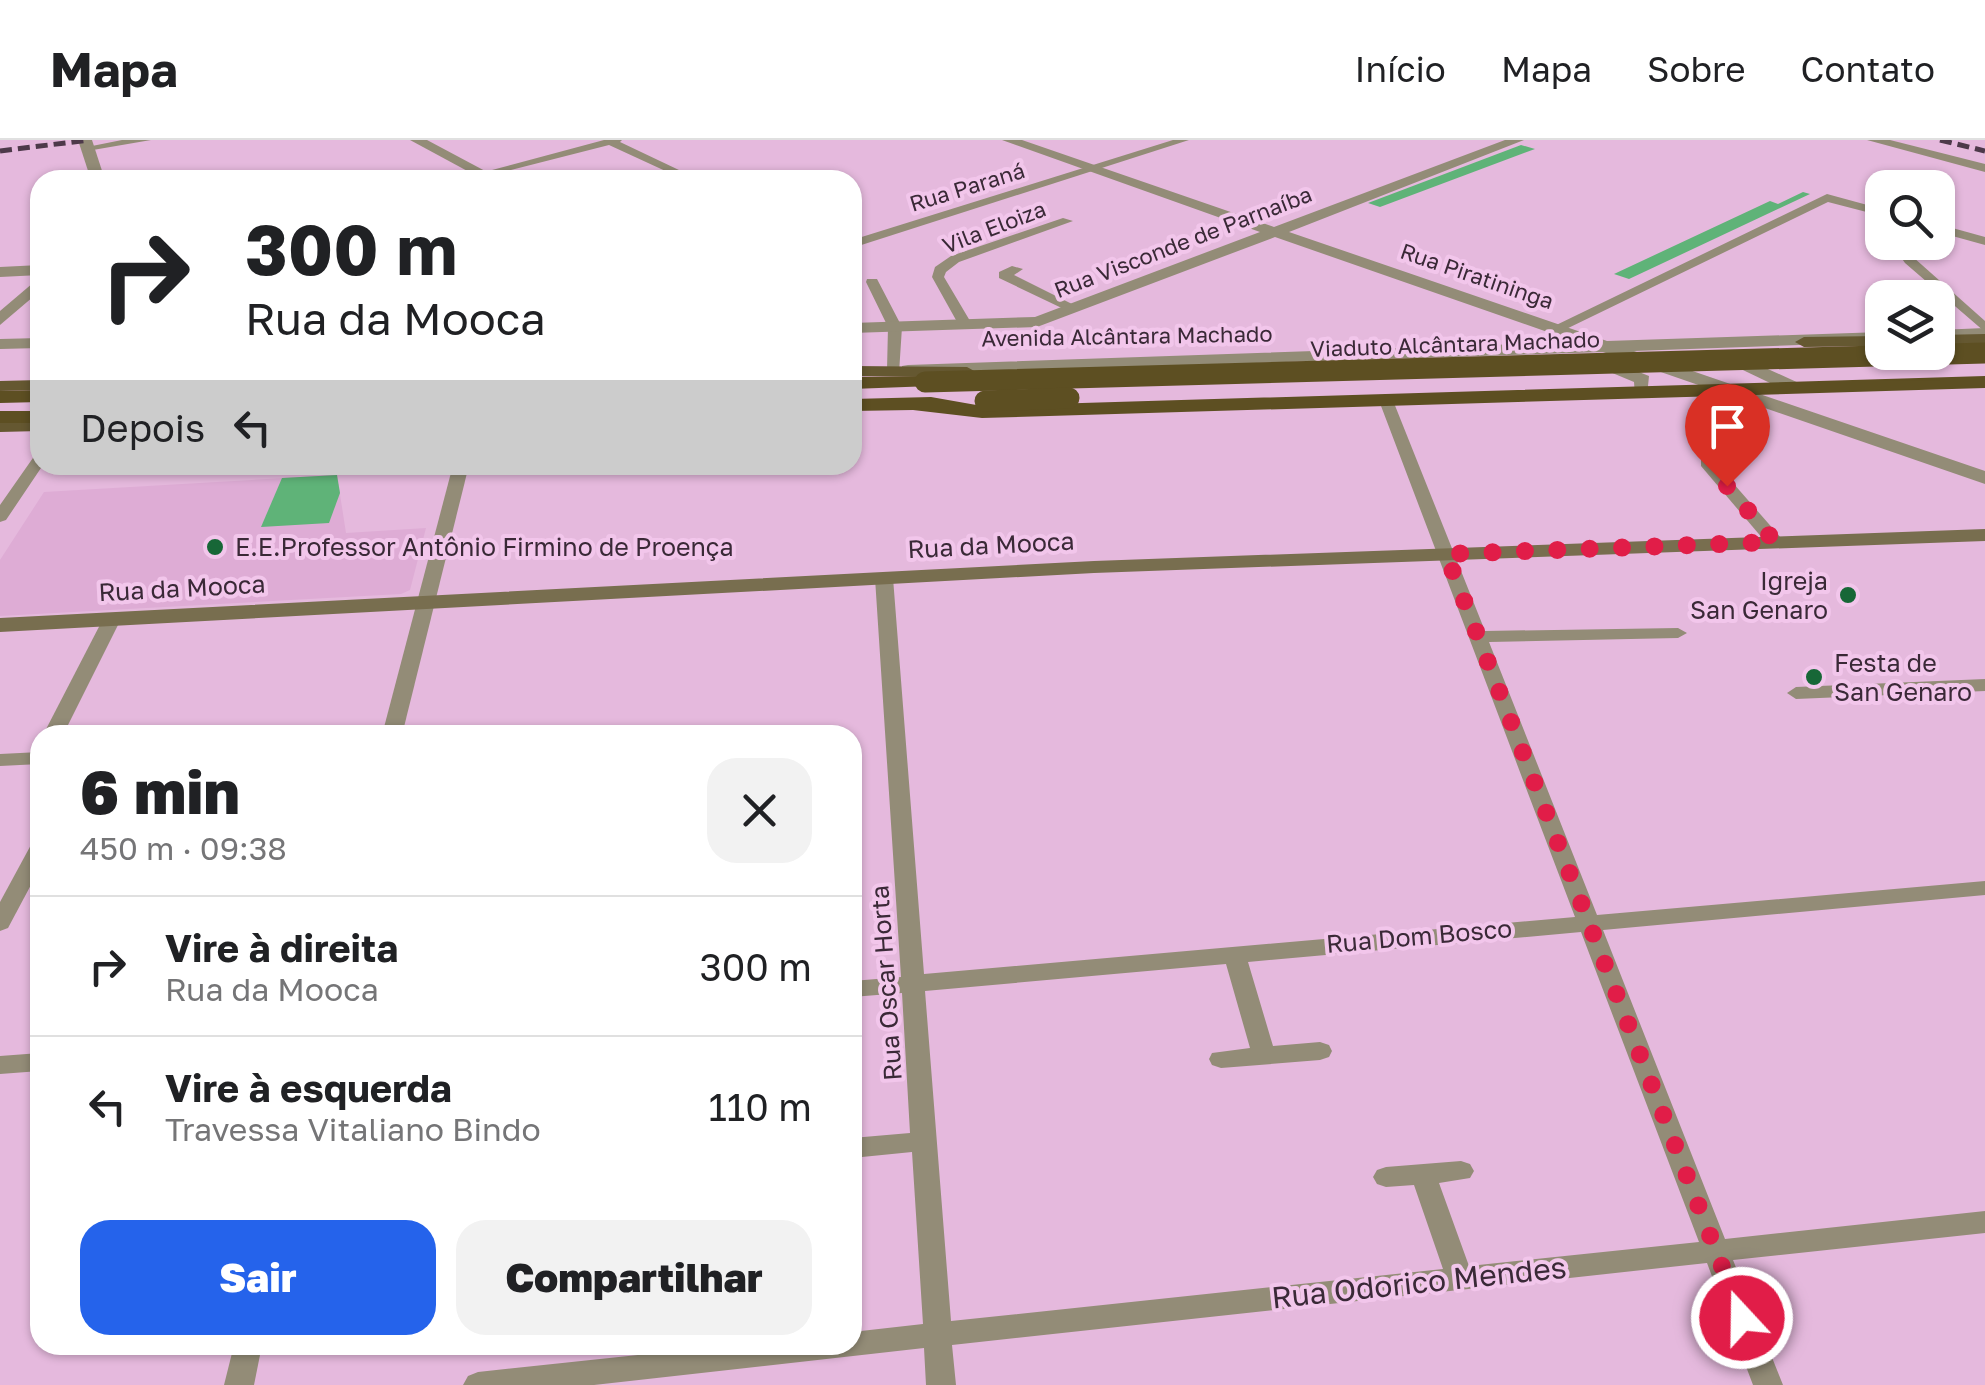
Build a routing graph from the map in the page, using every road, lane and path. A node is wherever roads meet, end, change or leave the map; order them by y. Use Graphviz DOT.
graph roads {
  1 [pos="146,140"];
  2 [pos="416,140"];
  3 [pos="1010,140"];
  4 [pos="1184,140"];
  5 [pos="1517,140"];
  6 [pos="1874,140"];
  7 [pos="614,141"];
  8 [pos="86,144"];
  9 [pos="1985,168"];
  10 [pos="1094,169"];
  11 [pos="95,170"];
  12 [pos="475,170"];
  13 [pos="513,170"];
  14 [pos="673,170"];
  15 [pos="1865,208"];
  16 [pos="1067,222"];
  17 [pos="1274,232"];
  18 [pos="1955,233"];
  19 [pos="862,241"];
  20 [pos="1985,241"];
  21 [pos="1909,260"];
  22 [pos="1017,269"];
  23 [pos="30,270"];
  24 [pos="0,272"];
  25 [pos="890,280"];
  26 [pos="30,292"];
  27 [pos="1073,308"];
  28 [pos="0,320"];
  29 [pos="966,326"];
  30 [pos="895,327"];
  31 [pos="862,328"];
  32 [pos="1555,329"];
  33 [pos="1985,336"];
  34 [pos="1955,339"];
  35 [pos="1865,340"];
  36 [pos="1865,341"];
  37 [pos="1804,342"];
  38 [pos="30,343"];
  39 [pos="0,344"];
  40 [pos="1717,344"];
  41 [pos="1606,348"];
  42 [pos="1560,349"];
  43 [pos="1533,350"];
  44 [pos="1985,353"];
  45 [pos="1985,366"];
  46 [pos="898,370"];
  47 [pos="862,371"];
  48 [pos="1036,372"];
  49 [pos="1985,382"];
  50 [pos="862,383"];
  51 [pos="30,385"];
  52 [pos="0,386"];
  53 [pos="1795,388"];
  54 [pos="1730,390"];
  55 [pos="1640,392"];
  56 [pos="30,396"];
  57 [pos="0,397"];
  58 [pos="1385,398"];
  59 [pos="915,404"];
  60 [pos="862,405"];
  61 [pos="30,416"];
  62 [pos="0,417"];
  63 [pos="30,425"];
  64 [pos="0,426"];
  65 [pos="1707,463"];
  66 [pos="30,473"];
  67 [pos="459,475"];
  68 [pos="1985,478"];
  69 [pos="0,517"];
  70 [pos="1985,535"];
  71 [pos="1775,542"];
  72 [pos="1446,554"];
  73 [pos="884,578"];
  74 [pos="428,602"];
  75 [pos="112,619"];
  76 [pos="0,625"];
  77 [pos="1678,633"];
  78 [pos="1477,637"];
  79 [pos="1985,685"];
  80 [pos="1796,694"];
  81 [pos="58,725"];
  82 [pos="395,725"];
  83 [pos="30,758"];
  84 [pos="0,760"];
  85 [pos="30,867"];
  86 [pos="1985,888"];
  87 [pos="1588,920"];
  88 [pos="0,923"];
  89 [pos="1234,953"];
  90 [pos="914,983"];
  91 [pos="862,988"];
  92 [pos="1320,1050"];
  93 [pos="1264,1055"];
  94 [pos="1221,1059"];
  95 [pos="30,1063"];
  96 [pos="0,1066"];
  97 [pos="924,1141"];
  98 [pos="862,1147"];
  99 [pos="1461,1171"];
  100 [pos="1423,1174"];
  101 [pos="1386,1177"];
  102 [pos="1985,1222"];
  103 [pos="1716,1250"];
  104 [pos="1460,1279"];
  105 [pos="937,1335"];
  106 [pos="862,1344"];
  107 [pos="246,1355"];
  108 [pos="757,1355"];
  109 [pos="238,1385"];
  110 [pos="478,1385"];
  111 [pos="940,1385"];
  112 [pos="1768,1385"];
  1 -- 8 [label="street"];
  2 -- 12 [label="street"];
  3 -- 10 [label="street, Rua Piratininga"];
  4 -- 10 [label="street, Rua Paraná"];
  5 -- 17 [label="street, Rua Visconde de Parnaíba"];
  6 -- 9 [label="street"];
  7 -- 13 [label="street"];
  7 -- 14 [label="street"];
  8 -- 11 [label="street"];
  10 -- 17 [label="street, Rua Piratininga"];
  10 -- 19 [label="street, Rua Paraná"];
  15 -- 32 [label="street"];
  16 -- 29 [label="street, Vila Eloiza"];
  17 -- 27 [label="street, Rua Visconde de Parnaíba"];
  17 -- 32 [label="street, Rua Piratininga"];
  18 -- 20 [label="street"];
  21 -- 33 [label="street"];
  22 -- 27 [label="street"];
  23 -- 24 [label="street"];
  25 -- 30 [label="street"];
  26 -- 28 [label="street"];
  27 -- 29 [label="street, Rua Visconde de Parnaíba"];
  29 -- 30 [label="street, Rua Visconde de Parnaíba"];
  30 -- 31 [label="street, Rua Visconde de Parnaíba"];
  30 -- 46 [label="street"];
  32 -- 41 [label="street, Rua Piratininga"];
  32 -- 43 [label="street"];
  33 -- 34 [label="main road"];
  35 -- 37 [label="street, Avenida Alcântara Machado"];
  36 -- 37 [label="main road"];
  37 -- 40 [label="street, Avenida Alcântara Machado"];
  38 -- 39 [label="street"];
  40 -- 41 [label="street, Avenida Alcântara Machado"];
  40 -- 53 [label="street"];
  41 -- 42 [label="street, Avenida Alcântara Machado"];
  41 -- 54 [label="street, Rua Piratininga"];
  42 -- 43 [label="street, Avenida Alcântara Machado"];
  42 -- 55 [label="street"];
  43 -- 46 [label="street, Avenida Alcântara Machado"];
  44 -- 50 [label="highway, Viaduto Alcântara Machado, bridge"];
  45 -- 59 [label="highway, Viaduto Alcântara Machado, bridge"];
  46 -- 47 [label="main road, Avenida Alcântara Machado"];
  46 -- 48 [label="main road"];
  49 -- 53 [label="highway"];
  51 -- 52 [label="main road"];
  53 -- 54 [label="highway"];
  54 -- 55 [label="highway"];
  54 -- 68 [label="street, Rua Piratininga"];
  55 -- 58 [label="highway"];
  56 -- 57 [label="highway"];
  58 -- 59 [label="highway"];
  58 -- 72 [label="street"];
  59 -- 60 [label="highway"];
  61 -- 62 [label="highway"];
  63 -- 64 [label="main road"];
  65 -- 71 [label="street"];
  66 -- 69 [label="street"];
  67 -- 74 [label="street"];
  70 -- 71 [label="main road, Rua da Mooca"];
  71 -- 72 [label="main road, Rua da Mooca"];
  72 -- 73 [label="main road, Rua da Mooca"];
  72 -- 78 [label="street"];
  73 -- 74 [label="main road, Rua da Mooca"];
  73 -- 90 [label="street, Rua Oscar Horta"];
  74 -- 75 [label="main road, Rua da Mooca"];
  74 -- 82 [label="street"];
  75 -- 76 [label="main road, Rua da Mooca"];
  75 -- 81 [label="street"];
  77 -- 78 [label="street"];
  78 -- 87 [label="street"];
  79 -- 80 [label="street"];
  83 -- 84 [label="street"];
  85 -- 88 [label="street"];
  86 -- 87 [label="street, Rua Dom Bosco"];
  87 -- 89 [label="street, Rua Dom Bosco"];
  87 -- 103 [label="street"];
  89 -- 90 [label="street, Rua Dom Bosco"];
  89 -- 93 [label="street"];
  90 -- 91 [label="street, Rua Dom Bosco"];
  90 -- 97 [label="street, Rua Oscar Horta"];
  92 -- 93 [label="street"];
  93 -- 94 [label="street"];
  95 -- 96 [label="street"];
  97 -- 98 [label="street"];
  97 -- 105 [label="street, Rua Oscar Horta"];
  99 -- 100 [label="street"];
  100 -- 101 [label="street"];
  100 -- 104 [label="street"];
  102 -- 103 [label="street, Rua Odorico Mendes"];
  103 -- 104 [label="street, Rua Odorico Mendes"];
  103 -- 112 [label="street"];
  104 -- 105 [label="street, Rua Odorico Mendes"];
  105 -- 106 [label="street, Rua Odorico Mendes"];
  105 -- 111 [label="street, Rua Oscar Horta"];
  107 -- 109 [label="street"];
  108 -- 110 [label="street, Rua Odorico Mendes"];
}
